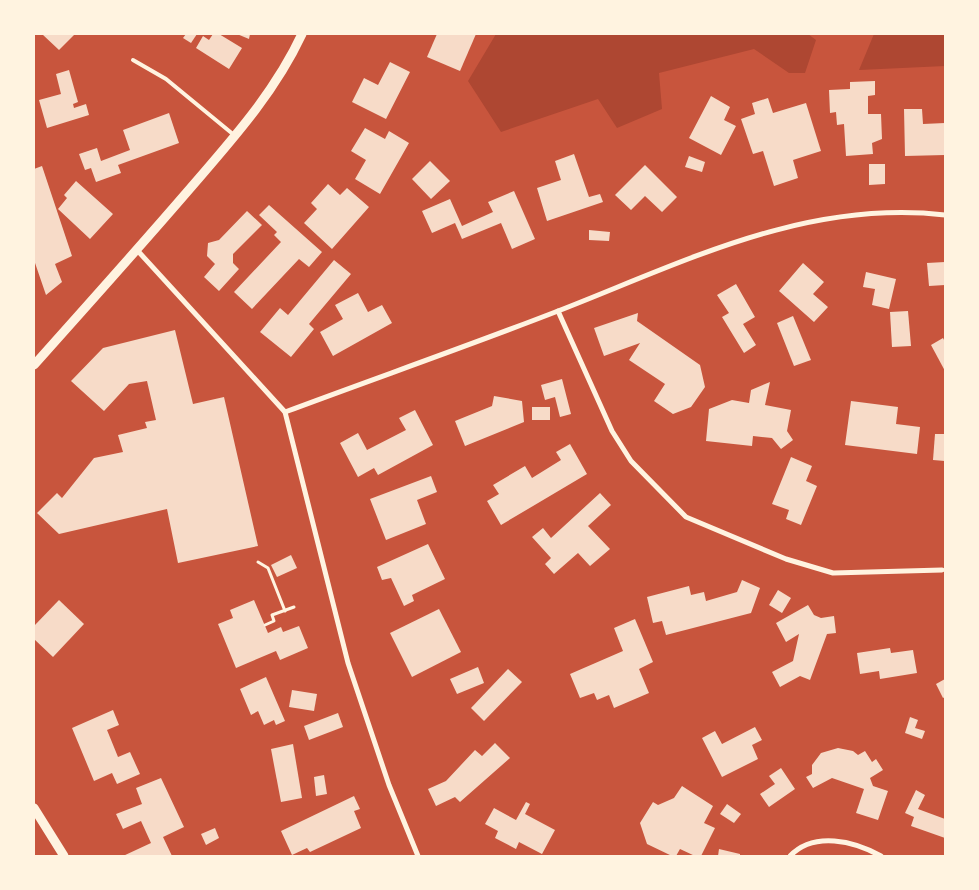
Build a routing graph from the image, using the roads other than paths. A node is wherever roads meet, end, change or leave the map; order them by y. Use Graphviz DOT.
graph roads {
  1 [pos="302,34"];
  2 [pos="133,60"];
  3 [pos="236,136"];
  4 [pos="945,215"];
  5 [pos="137,250"];
  6 [pos="558,311"];
  7 [pos="34,365"];
  8 [pos="285,412"];
  9 [pos="942,570"];
  10 [pos="34,808"];
  11 [pos="64,856"];
  12 [pos="418,856"];
  13 [pos="790,856"];
  14 [pos="881,856"];
  1 -- 3 [label="street"];
  2 -- 3 [label="lane"];
  3 -- 5 [label="street"];
  4 -- 6 [label="street"];
  5 -- 7 [label="street"];
  5 -- 8 [label="street"];
  6 -- 8 [label="street"];
  6 -- 9 [label="street"];
  8 -- 12 [label="street"];
  10 -- 11 [label="street"];
  13 -- 14 [label="street"];
}
